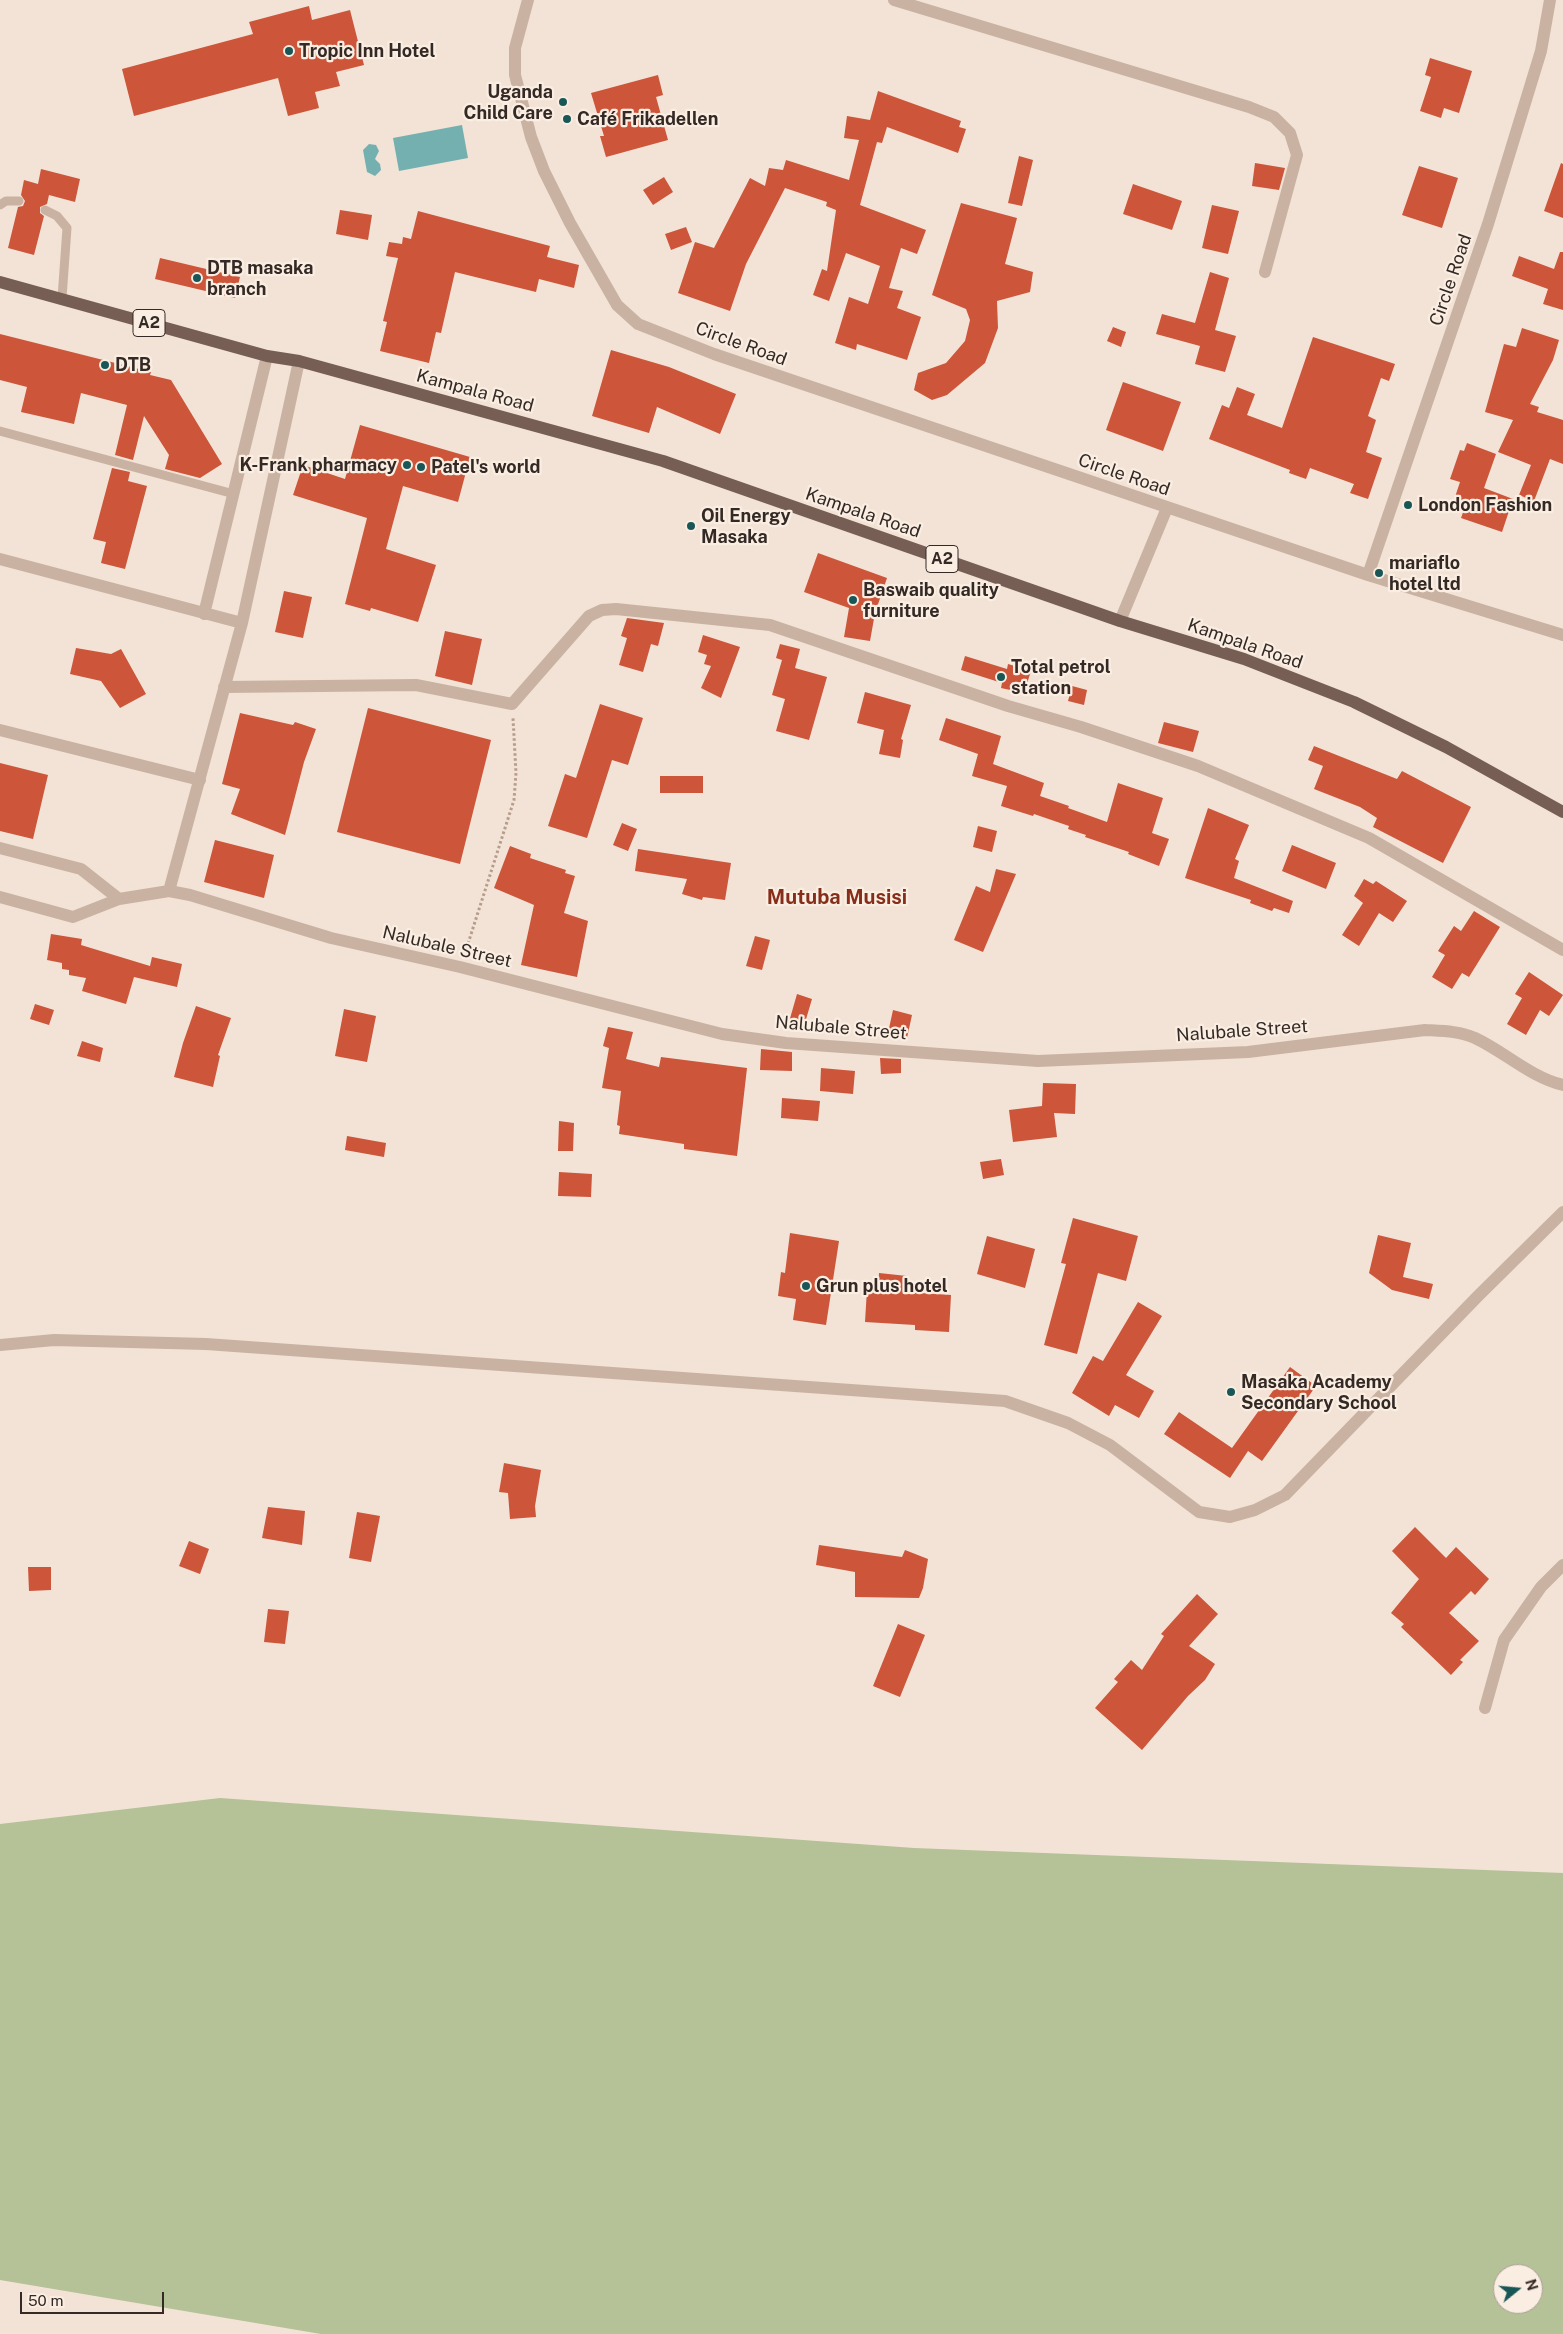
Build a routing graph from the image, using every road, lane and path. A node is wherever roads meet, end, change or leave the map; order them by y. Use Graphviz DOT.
graph roads {
  1 [pos="528,0"];
  2 [pos="894,0"];
  3 [pos="1550,0"];
  4 [pos="19,201"];
  5 [pos="0,204"];
  6 [pos="45,210"];
  7 [pos="1265,272"];
  8 [pos="0,282"];
  9 [pos="62,298"];
  10 [pos="267,356"];
  11 [pos="299,361"];
  12 [pos="0,431"];
  13 [pos="234,494"];
  14 [pos="1167,508"];
  15 [pos="0,559"];
  16 [pos="1368,575"];
  17 [pos="204,614"];
  18 [pos="1120,621"];
  19 [pos="242,623"];
  20 [pos="1563,635"];
  21 [pos="224,687"];
  22 [pos="512,704"];
  23 [pos="0,730"];
  24 [pos="200,780"];
  25 [pos="1563,812"];
  26 [pos="0,848"];
  27 [pos="169,891"];
  28 [pos="0,897"];
  29 [pos="119,899"];
  30 [pos="1563,950"];
  31 [pos="460,967"];
  32 [pos="1563,1085"];
  33 [pos="1563,1212"];
  34 [pos="0,1345"];
  35 [pos="1563,1565"];
  36 [pos="1485,1708"];
  1 -- 14 [label="street, Circle Road"];
  2 -- 7 [label="street"];
  3 -- 16 [label="street, Circle Road"];
  4 -- 5 [label="lane"];
  6 -- 9 [label="lane"];
  8 -- 9 [label="main road, A2"];
  9 -- 10 [label="main road, A2"];
  10 -- 11 [label="main road, A2"];
  10 -- 13 [label="street"];
  11 -- 18 [label="main road, Kampala Road / A2"];
  11 -- 19 [label="street"];
  12 -- 13 [label="lane"];
  13 -- 17 [label="street"];
  14 -- 16 [label="street, Circle Road"];
  14 -- 18 [label="street"];
  15 -- 17 [label="street"];
  16 -- 20 [label="street"];
  17 -- 19 [label="street"];
  18 -- 25 [label="main road, Kampala Road / A2"];
  19 -- 21 [label="street"];
  21 -- 22 [label="street"];
  21 -- 24 [label="street"];
  22 -- 30 [label="street"];
  22 -- 31 [label="path"];
  23 -- 24 [label="street"];
  24 -- 27 [label="street"];
  26 -- 29 [label="street"];
  27 -- 29 [label="street, Nalubale Street"];
  27 -- 31 [label="street, Nalubale Street"];
  28 -- 29 [label="street, Nalubale Street"];
  31 -- 32 [label="street, Nalubale Street"];
  33 -- 34 [label="street"];
  35 -- 36 [label="street"];
}
